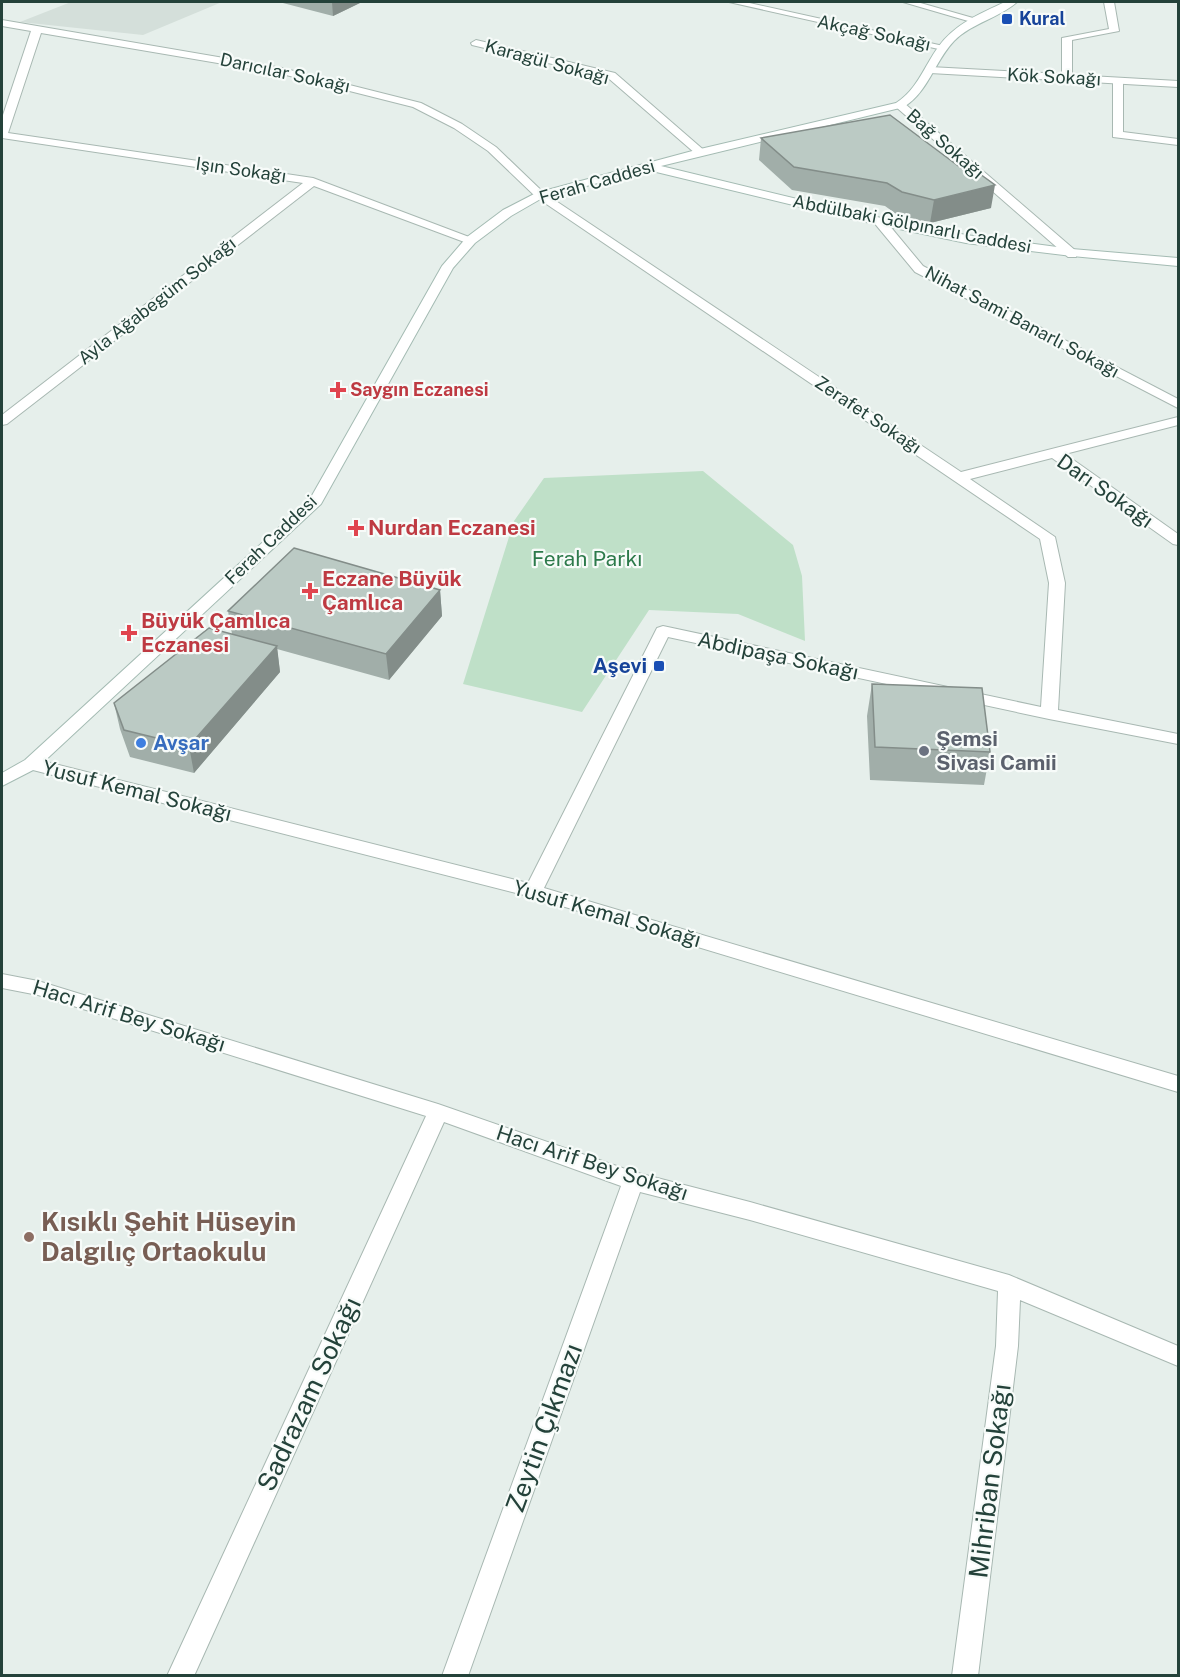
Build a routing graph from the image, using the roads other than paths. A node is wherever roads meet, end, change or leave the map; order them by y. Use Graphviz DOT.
graph roads {
  1 [pos="734,2"];
  2 [pos="908,2"];
  3 [pos="1012,2"];
  4 [pos="1109,2"];
  5 [pos="975,20"];
  6 [pos="2,23"];
  7 [pos="36,31"];
  8 [pos="476,43"];
  9 [pos="943,47"];
  10 [pos="930,70"];
  11 [pos="1067,78"];
  12 [pos="1118,81"];
  13 [pos="1179,84"];
  14 [pos="900,105"];
  15 [pos="2,134"];
  16 [pos="1179,142"];
  17 [pos="700,152"];
  18 [pos="649,167"];
  19 [pos="313,180"];
  20 [pos="540,195"];
  21 [pos="880,222"];
  22 [pos="471,240"];
  23 [pos="1072,254"];
  24 [pos="1179,262"];
  25 [pos="1179,405"];
  26 [pos="2,421"];
  27 [pos="1179,421"];
  28 [pos="1054,453"];
  29 [pos="959,477"];
  30 [pos="1179,541"];
  31 [pos="1049,714"];
  32 [pos="1179,739"];
  33 [pos="31,764"];
  34 [pos="2,780"];
  35 [pos="533,891"];
  36 [pos="2,981"];
  37 [pos="1179,1084"];
  38 [pos="438,1112"];
  39 [pos="633,1181"];
  40 [pos="1009,1285"];
  41 [pos="1179,1356"];
  42 [pos="180,1676"];
  43 [pos="455,1676"];
  44 [pos="965,1676"];
  1 -- 9 [label="street, Akçağ Sokağı"];
  2 -- 5 [label="street"];
  3 -- 5 [label="street"];
  4 -- 11 [label="street"];
  5 -- 9 [label="street"];
  6 -- 7 [label="street, Darıcılar Sokağı"];
  7 -- 15 [label="street"];
  7 -- 20 [label="street, Darıcılar Sokağı"];
  8 -- 17 [label="street, Karagül Sokağı"];
  9 -- 10 [label="street"];
  10 -- 11 [label="street, Kök Sokağı"];
  10 -- 14 [label="street"];
  11 -- 12 [label="street, Kök Sokağı"];
  12 -- 13 [label="street, Kök Sokağı"];
  12 -- 16 [label="street"];
  14 -- 17 [label="street, Ferah Caddesi"];
  14 -- 23 [label="street, Bağ Sokağı"];
  15 -- 19 [label="street, Işın Sokağı"];
  17 -- 18 [label="street, Ferah Caddesi"];
  18 -- 20 [label="street, Ferah Caddesi"];
  18 -- 21 [label="street, Abdülbaki Gölpınarlı Caddesi"];
  19 -- 22 [label="street, Işın Sokağı"];
  19 -- 26 [label="street, Ayla Ağabegüm Sokağı"];
  20 -- 22 [label="street, Ferah Caddesi"];
  20 -- 29 [label="street, Zerafet Sokağı"];
  21 -- 23 [label="street, Abdülbaki Gölpınarlı Caddesi"];
  21 -- 25 [label="street, Nihat Sami Banarlı Sokağı"];
  22 -- 33 [label="street, Ferah Caddesi"];
  23 -- 24 [label="street, Abdülbaki Gölpınarlı Caddesi"];
  27 -- 28 [label="street"];
  28 -- 29 [label="street, Darı Sokağı"];
  28 -- 30 [label="street, Darı Sokağı"];
  29 -- 31 [label="street, Zerafet Sokağı"];
  31 -- 32 [label="street, Abdipaşa Sokağı"];
  31 -- 35 [label="street, Abdipaşa Sokağı"];
  33 -- 34 [label="street, Ferah Caddesi"];
  33 -- 35 [label="street, Yusuf Kemal Sokağı"];
  35 -- 37 [label="street, Yusuf Kemal Sokağı"];
  36 -- 38 [label="street, Hacı Arif Bey Sokağı"];
  38 -- 39 [label="street, Hacı Arif Bey Sokağı"];
  38 -- 42 [label="street, Sadrazam Sokağı"];
  39 -- 40 [label="street, Hacı Arif Bey Sokağı"];
  39 -- 43 [label="street, Zeytin Çıkmazı"];
  40 -- 41 [label="street, Hacı Arif Bey Sokağı"];
  40 -- 44 [label="street, Mihriban Sokağı"];
}
